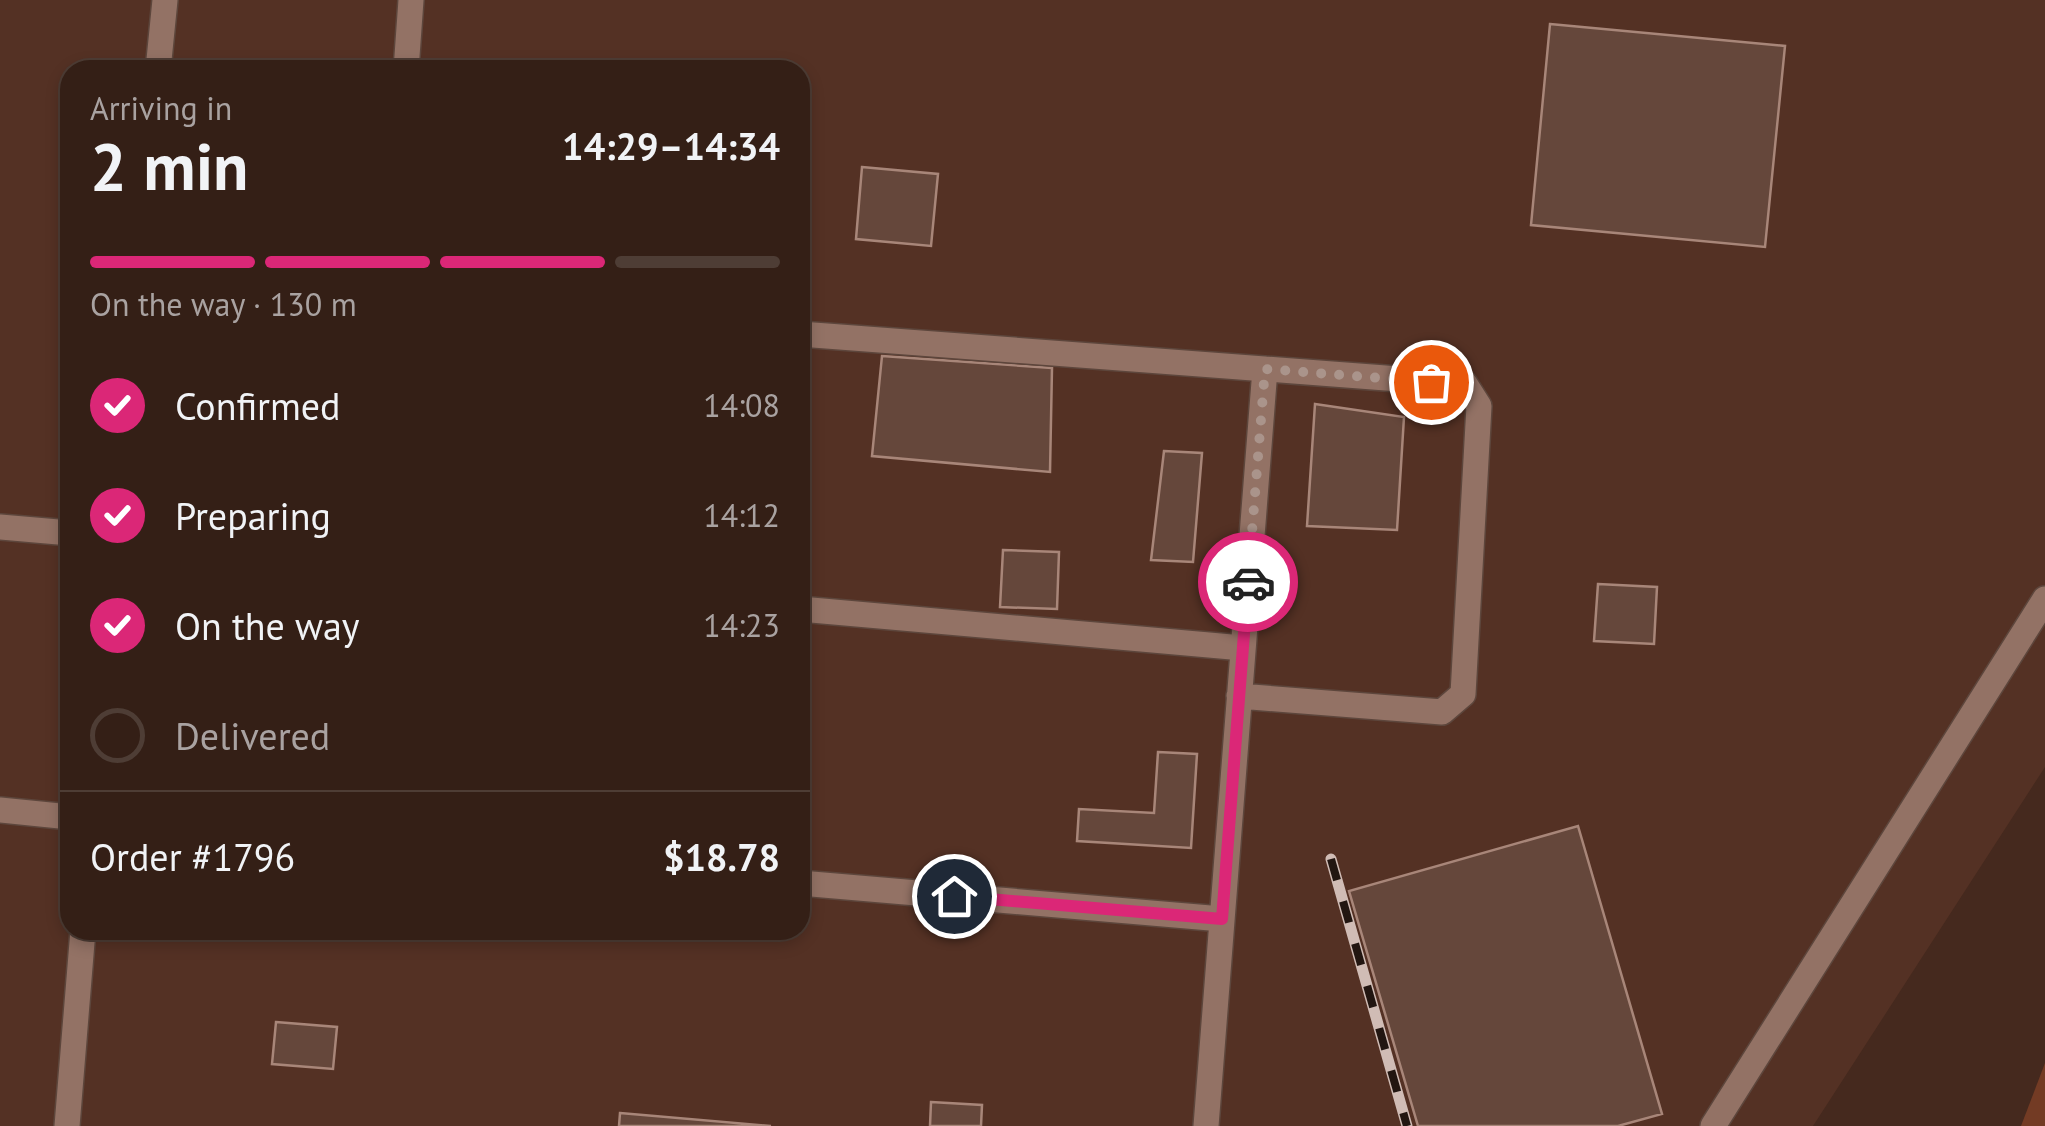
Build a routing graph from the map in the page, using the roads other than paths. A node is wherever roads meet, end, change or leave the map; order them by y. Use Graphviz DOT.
graph roads {
  1 [pos="165,0"];
  2 [pos="411,0"];
  3 [pos="159,60"];
  4 [pos="407,60"];
  5 [pos="810,335"];
  6 [pos="1265,369"];
  7 [pos="0,527"];
  8 [pos="60,532"];
  9 [pos="2045,599"];
  10 [pos="810,610"];
  11 [pos="1243,648"];
  12 [pos="1240,696"];
  13 [pos="0,810"];
  14 [pos="60,816"];
  15 [pos="810,884"];
  16 [pos="1222,919"];
  17 [pos="82,940"];
  18 [pos="67,1126"];
  19 [pos="1206,1126"];
  20 [pos="1713,1126"];
  1 -- 3 [label="lane"];
  2 -- 4 [label="lane"];
  5 -- 6 [label="lane"];
  6 -- 11 [label="lane"];
  6 -- 12 [label="lane"];
  7 -- 8 [label="lane"];
  9 -- 20 [label="lane"];
  10 -- 11 [label="lane"];
  11 -- 12 [label="lane"];
  12 -- 16 [label="lane"];
  13 -- 14 [label="lane"];
  15 -- 16 [label="lane"];
  16 -- 19 [label="lane"];
  17 -- 18 [label="lane"];
}
